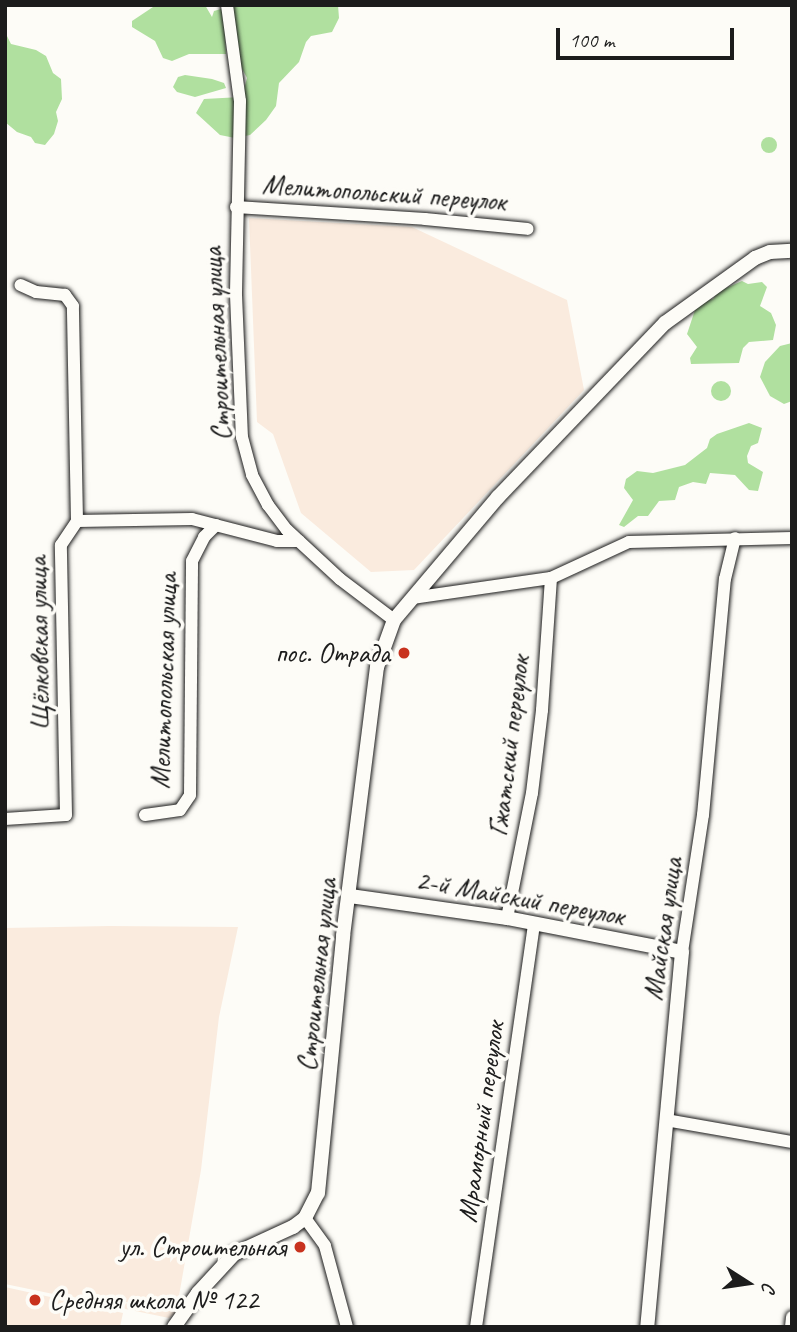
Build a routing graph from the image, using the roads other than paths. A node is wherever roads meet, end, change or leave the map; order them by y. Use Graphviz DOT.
graph roads {
  1 [pos="227,5"];
  2 [pos="236,207"];
  3 [pos="528,229"];
  4 [pos="792,251"];
  5 [pos="20,285"];
  6 [pos="77,521"];
  7 [pos="216,525"];
  8 [pos="735,538"];
  9 [pos="792,538"];
  10 [pos="299,541"];
  11 [pos="551,578"];
  12 [pos="412,598"];
  13 [pos="394,620"];
  14 [pos="145,815"];
  15 [pos="5,819"];
  16 [pos="350,896"];
  17 [pos="507,918"];
  18 [pos="534,923"];
  19 [pos="682,952"];
  20 [pos="666,1120"];
  21 [pos="792,1142"];
  22 [pos="305,1218"];
  23 [pos="792,1317"];
  24 [pos="174,1327"];
  25 [pos="347,1327"];
  26 [pos="476,1327"];
  27 [pos="648,1327"];
  28 [pos="791,1327"];
  1 -- 2 [label="street, Строительная улица"];
  2 -- 3 [label="street, Мелитопольский переулок"];
  2 -- 10 [label="street, Строительная улица"];
  4 -- 12 [label="street, Строительная улица"];
  5 -- 6 [label="street, Щёлковская улица"];
  6 -- 7 [label="street"];
  6 -- 15 [label="street, Щёлковская улица"];
  7 -- 10 [label="street"];
  7 -- 14 [label="street, Мелитопольская улица"];
  8 -- 9 [label="street"];
  8 -- 11 [label="street"];
  8 -- 19 [label="street, Майская улица"];
  10 -- 13 [label="street, Строительная улица"];
  11 -- 12 [label="street"];
  11 -- 17 [label="street, Гжатский переулок"];
  12 -- 13 [label="street, Строительная улица"];
  13 -- 16 [label="street, Строительная улица"];
  16 -- 17 [label="street, 2-й Майский переулок"];
  16 -- 22 [label="street, Строительная улица"];
  17 -- 18 [label="street, 2-й Майский переулок"];
  18 -- 19 [label="street, 2-й Майский переулок"];
  18 -- 26 [label="street, Мраморный переулок"];
  19 -- 20 [label="street, Майская улица"];
  20 -- 21 [label="street"];
  20 -- 27 [label="street, Майская улица"];
  22 -- 24 [label="street"];
  22 -- 25 [label="street"];
  23 -- 28 [label="street"];
}
